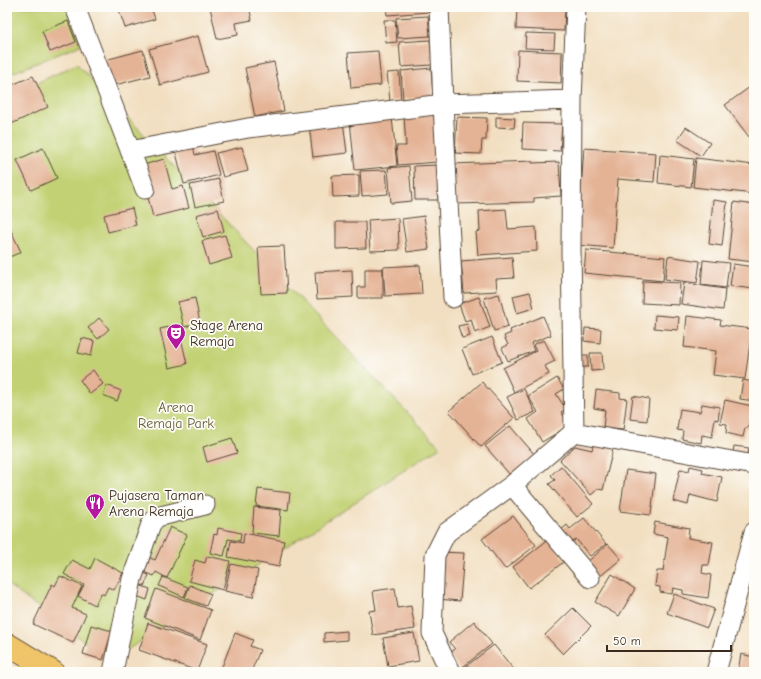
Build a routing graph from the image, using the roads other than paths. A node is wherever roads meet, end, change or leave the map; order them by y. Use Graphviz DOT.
graph roads {
  1 [pos="75,7"];
  2 [pos="439,7"];
  3 [pos="576,7"];
  4 [pos="572,100"];
  5 [pos="443,104"];
  6 [pos="130,151"];
  7 [pos="145,189"];
  8 [pos="453,298"];
  9 [pos="574,432"];
  10 [pos="754,465"];
  11 [pos="512,485"];
  12 [pos="205,505"];
  13 [pos="754,532"];
  14 [pos="590,578"];
  15 [pos="7,644"];
  16 [pos="719,671"];
  17 [pos="53,672"];
  18 [pos="114,672"];
  19 [pos="450,672"];
  1 -- 6 [label="street"];
  2 -- 5 [label="street"];
  3 -- 4 [label="street"];
  4 -- 5 [label="street"];
  4 -- 9 [label="street"];
  5 -- 6 [label="street"];
  5 -- 8 [label="street"];
  6 -- 7 [label="street"];
  9 -- 10 [label="street"];
  9 -- 11 [label="street"];
  11 -- 14 [label="street"];
  11 -- 19 [label="street"];
  12 -- 18 [label="street"];
  13 -- 16 [label="street"];
  15 -- 17 [label="main road"];
}
